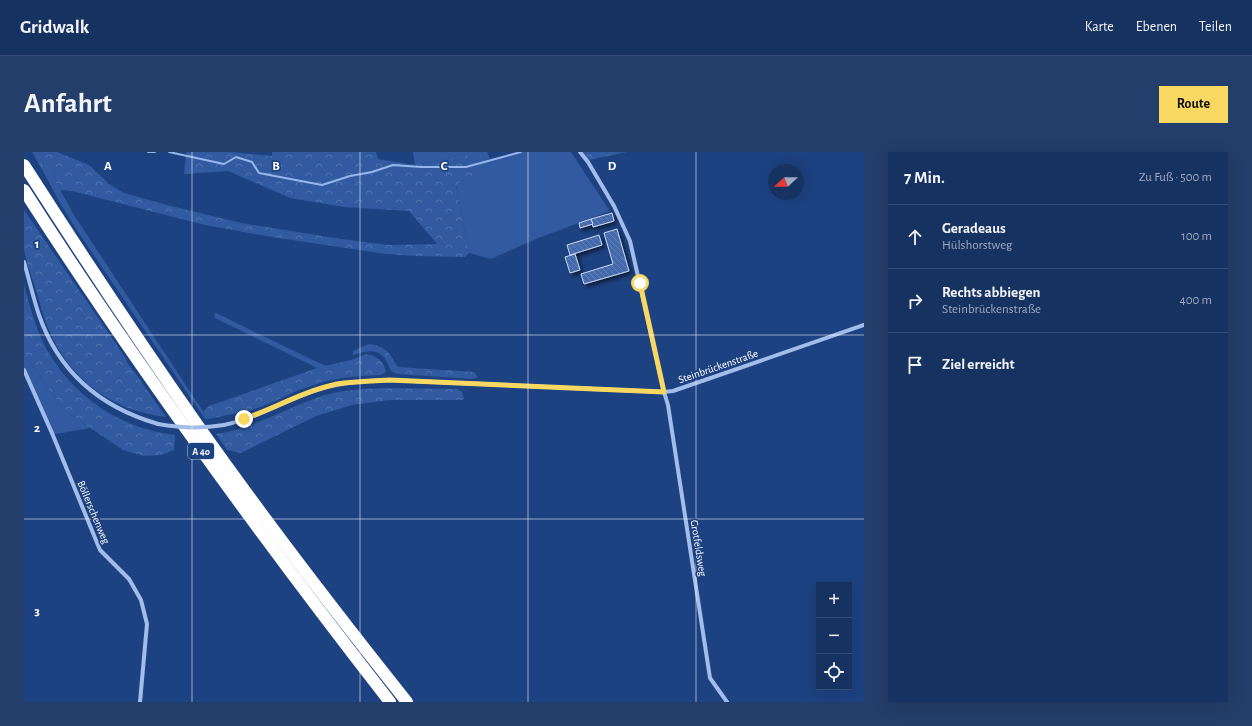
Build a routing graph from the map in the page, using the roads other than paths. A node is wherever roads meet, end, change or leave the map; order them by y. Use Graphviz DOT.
graph roads {
  1 [pos="580,152"];
  2 [pos="24,165"];
  3 [pos="24,190"];
  4 [pos="24,262"];
  5 [pos="864,325"];
  6 [pos="24,370"];
  7 [pos="664,392"];
  8 [pos="140,702"];
  9 [pos="390,702"];
  10 [pos="407,702"];
  11 [pos="727,702"];
  1 -- 7 [label="street, Grotfeldsweg"];
  2 -- 10 [label="highway, A 40"];
  3 -- 9 [label="highway, A 40"];
  4 -- 7 [label="street, Steinbrückenstraße, bridge"];
  5 -- 7 [label="street, Steinbrückenstraße"];
  6 -- 8 [label="street, Böllerschenweg"];
  7 -- 11 [label="street, Grotfeldsweg"];
}
